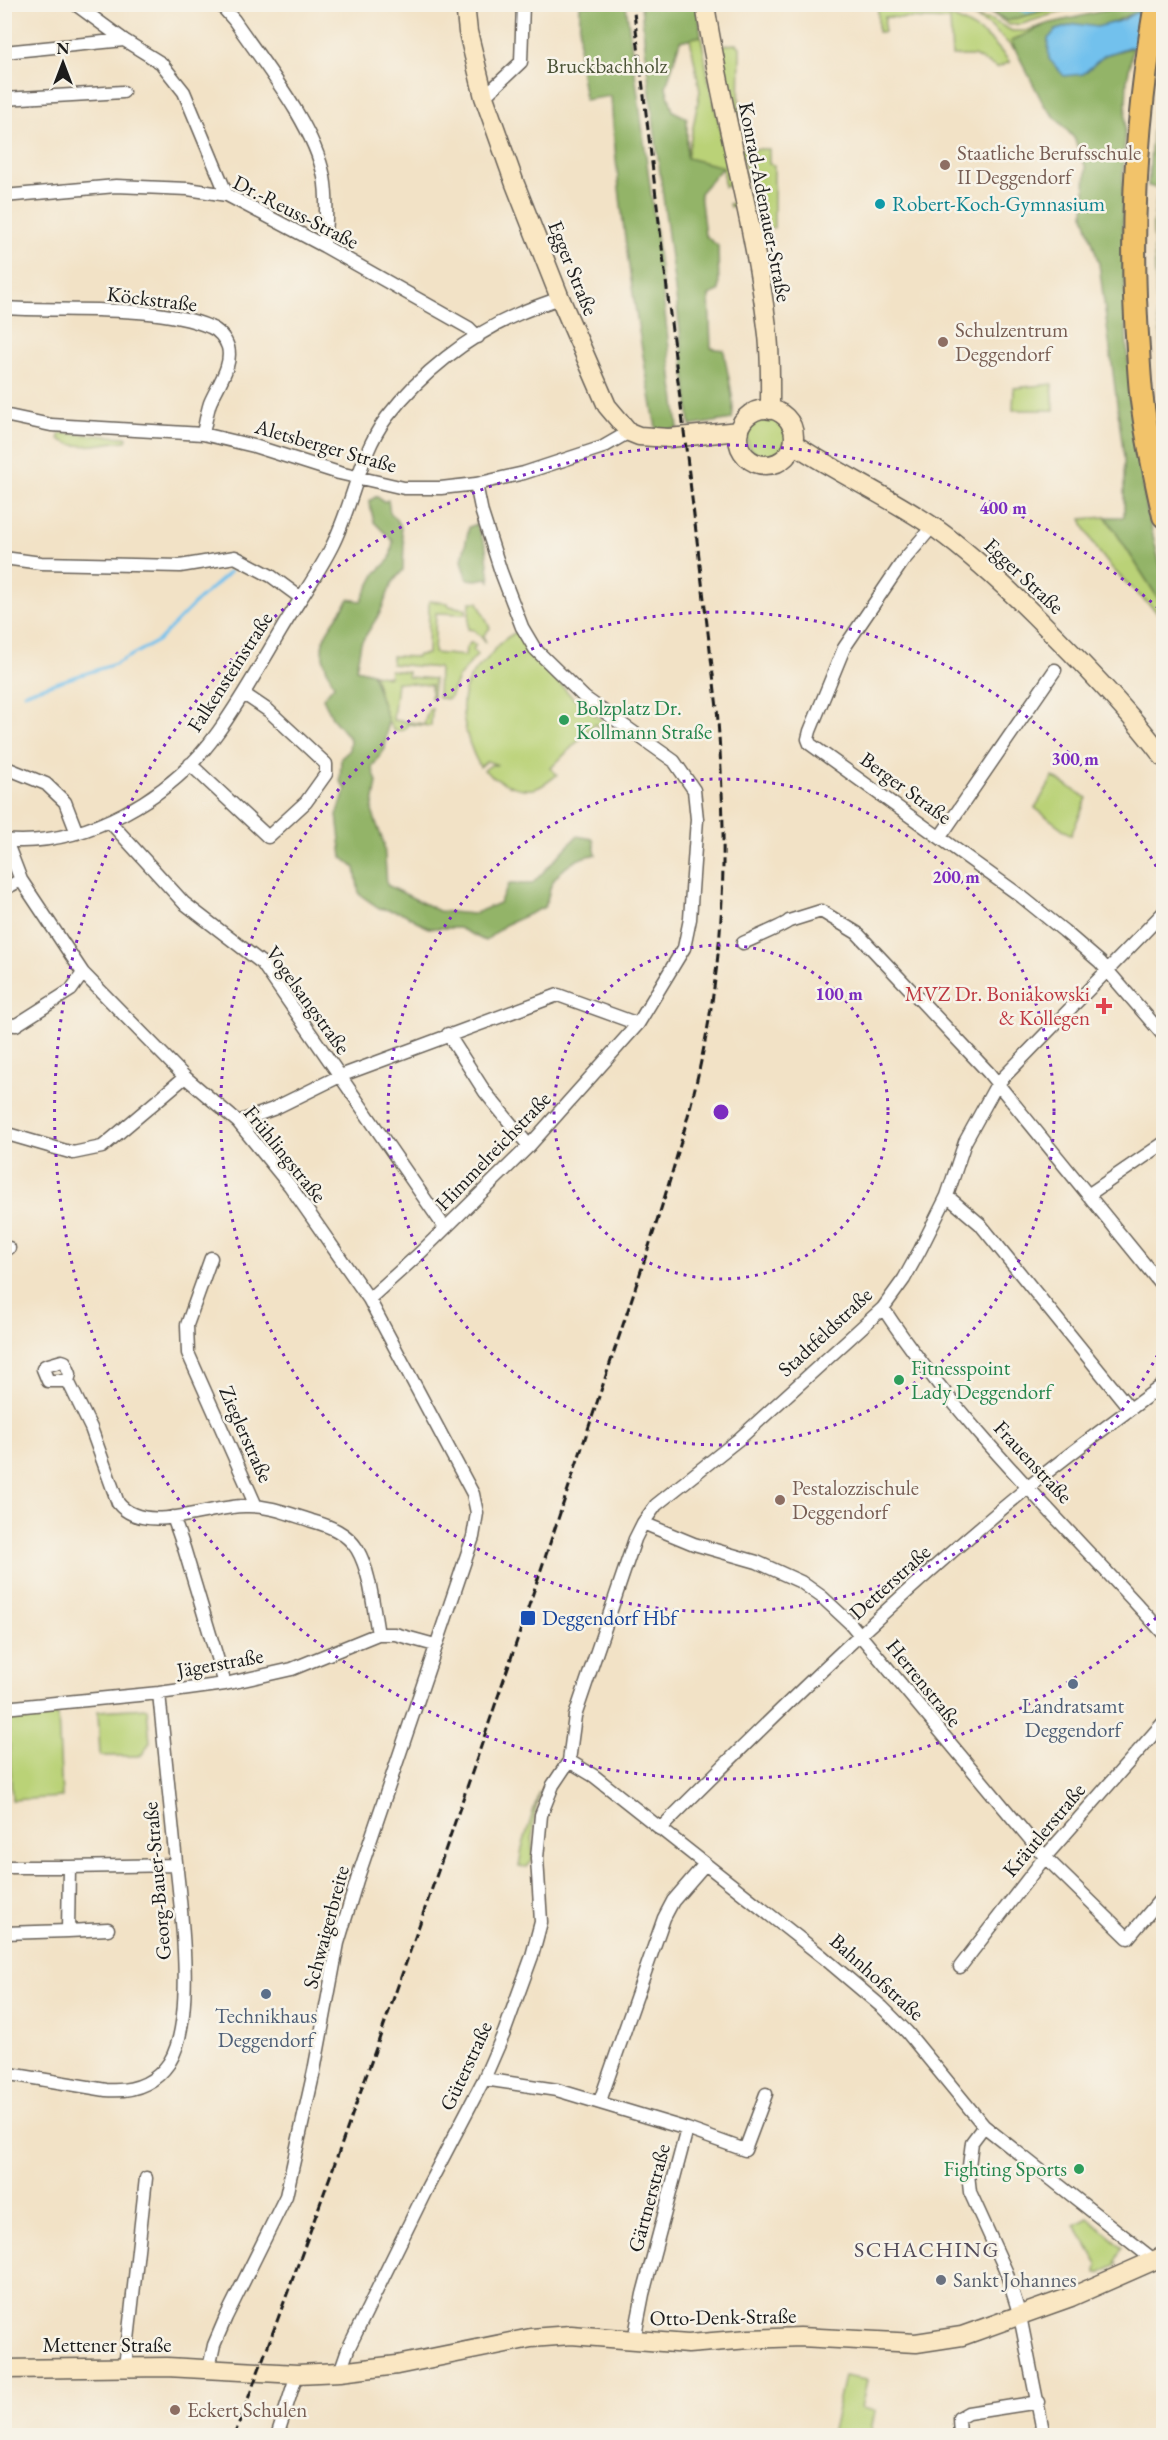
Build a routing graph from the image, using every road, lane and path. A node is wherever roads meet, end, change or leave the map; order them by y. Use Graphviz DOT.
graph roads {
  1 [pos="75,4"];
  2 [pos="220,4"];
  3 [pos="465,4"];
  4 [pos="523,4"];
  5 [pos="705,4"];
  6 [pos="1156,4"];
  7 [pos="124,40"];
  8 [pos="4,52"];
  9 [pos="123,92"];
  10 [pos="484,97"];
  11 [pos="4,99"];
  12 [pos="227,195"];
  13 [pos="4,196"];
  14 [pos="324,246"];
  15 [pos="560,298"];
  16 [pos="4,308"];
  17 [pos="478,337"];
  18 [pos="770,410"];
  19 [pos="4,415"];
  20 [pos="739,431"];
  21 [pos="629,432"];
  22 [pos="203,434"];
  23 [pos="794,444"];
  24 [pos="359,478"];
  25 [pos="476,484"];
  26 [pos="1164,516"];
  27 [pos="932,527"];
  28 [pos="4,558"];
  29 [pos="301,598"];
  30 [pos="1055,670"];
  31 [pos="244,694"];
  32 [pos="1164,758"];
  33 [pos="190,764"];
  34 [pos="4,767"];
  35 [pos="110,822"];
  36 [pos="77,833"];
  37 [pos="940,837"];
  38 [pos="5,841"];
  39 [pos="21,880"];
  40 [pos="4,889"];
  41 [pos="1164,912"];
  42 [pos="743,943"];
  43 [pos="1107,970"];
  44 [pos="83,973"];
  45 [pos="4,1024"];
  46 [pos="638,1024"];
  47 [pos="448,1034"];
  48 [pos="1164,1036"];
  49 [pos="339,1076"];
  50 [pos="184,1077"];
  51 [pos="997,1084"];
  52 [pos="238,1122"];
  53 [pos="4,1133"];
  54 [pos="1164,1143"];
  55 [pos="529,1146"];
  56 [pos="1089,1195"];
  57 [pos="947,1196"];
  58 [pos="445,1228"];
  59 [pos="211,1258"];
  60 [pos="1164,1288"];
  61 [pos="369,1299"];
  62 [pos="884,1308"];
  63 [pos="68,1381"];
  64 [pos="1164,1384"];
  65 [pos="1130,1409"];
  66 [pos="1028,1488"];
  67 [pos="473,1494"];
  68 [pos="256,1506"];
  69 [pos="172,1517"];
  70 [pos="643,1523"];
  71 [pos="378,1634"];
  72 [pos="1164,1634"];
  73 [pos="859,1635"];
  74 [pos="435,1645"];
  75 [pos="225,1684"];
  76 [pos="159,1693"];
  77 [pos="4,1708"];
  78 [pos="1164,1722"];
  79 [pos="569,1761"];
  80 [pos="660,1829"];
  81 [pos="1045,1857"];
  82 [pos="705,1864"];
  83 [pos="176,1865"];
  84 [pos="4,1867"];
  85 [pos="69,1867"];
  86 [pos="1164,1895"];
  87 [pos="108,1929"];
  88 [pos="68,1930"];
  89 [pos="4,1933"];
  90 [pos="960,1967"];
  91 [pos="4,2073"];
  92 [pos="484,2079"];
  93 [pos="766,2094"];
  94 [pos="600,2101"];
  95 [pos="984,2126"];
  96 [pos="687,2129"];
  97 [pos="146,2178"];
  98 [pos="1161,2262"];
  99 [pos="1020,2316"];
  100 [pos="634,2340"];
  101 [pos="125,2367"];
  102 [pos="209,2368"];
  103 [pos="4,2369"];
  104 [pos="340,2372"];
  105 [pos="297,2374"];
  106 [pos="1039,2402"];
  107 [pos="277,2436"];
  108 [pos="960,2436"];
  109 [pos="1044,2436"];
  1 -- 7 [label="street"];
  2 -- 14 [label="street"];
  3 -- 10 [label="street, Egger Straße"];
  4 -- 10 [label="street"];
  5 -- 18 [label="street, Konrad-Adenauer-Straße"];
  6 -- 26 [label="highway"];
  7 -- 8 [label="street"];
  7 -- 12 [label="street"];
  9 -- 11 [label="street"];
  10 -- 15 [label="street, Egger Straße"];
  12 -- 13 [label="street, Dr.-Reuss-Straße"];
  12 -- 14 [label="street, Dr.-Reuss-Straße"];
  14 -- 17 [label="street, Dr.-Reuss-Straße"];
  15 -- 17 [label="street, Falkensteinstraße"];
  15 -- 21 [label="street, Egger Straße"];
  16 -- 22 [label="street, Köckstraße"];
  17 -- 24 [label="street, Falkensteinstraße"];
  18 -- 20 [label="street"];
  18 -- 23 [label="street"];
  19 -- 22 [label="street, Aletsberger Straße"];
  20 -- 21 [label="street"];
  20 -- 23 [label="street"];
  21 -- 25 [label="street, Aletsberger Straße"];
  22 -- 24 [label="street, Aletsberger Straße"];
  23 -- 27 [label="street, Egger Straße"];
  24 -- 25 [label="street, Aletsberger Straße"];
  24 -- 29 [label="street, Falkensteinstraße"];
  25 -- 46 [label="street, Himmelreichstraße"];
  27 -- 32 [label="street, Egger Straße"];
  27 -- 37 [label="street, Berger Straße"];
  28 -- 29 [label="street"];
  29 -- 31 [label="street, Falkensteinstraße"];
  30 -- 37 [label="street"];
  31 -- 33 [label="street, Falkensteinstraße"];
  31 -- 33 [label="street"];
  33 -- 35 [label="street, Falkensteinstraße"];
  34 -- 36 [label="street"];
  35 -- 36 [label="street, Falkensteinstraße"];
  35 -- 49 [label="street, Vogelsangstraße"];
  36 -- 38 [label="street, Falkensteinstraße"];
  37 -- 43 [label="street, Berger Straße"];
  38 -- 39 [label="street, Frühlingstraße"];
  39 -- 40 [label="street"];
  39 -- 44 [label="street, Frühlingstraße"];
  41 -- 43 [label="street, Stadtfeldstraße"];
  42 -- 51 [label="street"];
  43 -- 48 [label="street, Berger Straße"];
  43 -- 51 [label="street, Stadtfeldstraße"];
  44 -- 45 [label="street"];
  44 -- 50 [label="street, Frühlingstraße"];
  46 -- 47 [label="street"];
  46 -- 55 [label="street, Himmelreichstraße"];
  47 -- 49 [label="street"];
  47 -- 55 [label="street"];
  49 -- 52 [label="street"];
  49 -- 58 [label="street, Vogelsangstraße"];
  50 -- 52 [label="street, Frühlingstraße"];
  50 -- 53 [label="street"];
  51 -- 56 [label="street"];
  51 -- 57 [label="street, Stadtfeldstraße"];
  52 -- 61 [label="street, Frühlingstraße"];
  54 -- 56 [label="street"];
  55 -- 58 [label="street, Himmelreichstraße"];
  56 -- 60 [label="street"];
  57 -- 62 [label="street, Stadtfeldstraße"];
  57 -- 65 [label="street"];
  58 -- 61 [label="street, Himmelreichstraße"];
  59 -- 68 [label="street, Zieglerstraße"];
  61 -- 67 [label="street, Frühlingstraße"];
  62 -- 66 [label="street, Frauenstraße"];
  62 -- 70 [label="street, Stadtfeldstraße"];
  63 -- 69 [label="street"];
  64 -- 65 [label="street, Detterstraße"];
  65 -- 66 [label="street, Detterstraße"];
  66 -- 72 [label="street, Frauenstraße"];
  66 -- 73 [label="street, Detterstraße"];
  67 -- 74 [label="street, Schwaigerbreite"];
  68 -- 69 [label="street"];
  68 -- 71 [label="street, Zieglerstraße"];
  69 -- 75 [label="street"];
  70 -- 73 [label="street, Herrenstraße"];
  70 -- 79 [label="street, Stadtfeldstraße"];
  71 -- 74 [label="street, Jägerstraße"];
  71 -- 75 [label="street, Jägerstraße"];
  73 -- 80 [label="street, Detterstraße"];
  73 -- 81 [label="street, Herrenstraße"];
  74 -- 102 [label="street, Schwaigerbreite"];
  75 -- 76 [label="street, Jägerstraße"];
  76 -- 77 [label="street, Jägerstraße"];
  76 -- 83 [label="street, Georg-Bauer-Straße"];
  78 -- 81 [label="street, Kräutlerstraße"];
  79 -- 80 [label="street, Bahnhofstraße"];
  79 -- 92 [label="street, Güterstraße"];
  80 -- 82 [label="street, Bahnhofstraße"];
  81 -- 86 [label="street, Herrenstraße"];
  81 -- 90 [label="street, Kräutlerstraße"];
  82 -- 94 [label="street"];
  82 -- 95 [label="street, Bahnhofstraße"];
  83 -- 85 [label="street"];
  83 -- 91 [label="street, Georg-Bauer-Straße"];
  84 -- 85 [label="street"];
  85 -- 88 [label="street"];
  87 -- 88 [label="street"];
  88 -- 89 [label="street"];
  92 -- 94 [label="street, Gärtnerstraße"];
  92 -- 104 [label="street, Güterstraße"];
  93 -- 96 [label="street"];
  94 -- 96 [label="street, Gärtnerstraße"];
  95 -- 98 [label="street, Bahnhofstraße"];
  95 -- 99 [label="street"];
  96 -- 100 [label="street, Gärtnerstraße"];
  97 -- 101 [label="street"];
  98 -- 99 [label="street, Otto-Denk-Straße"];
  99 -- 100 [label="street, Otto-Denk-Straße"];
  99 -- 106 [label="street"];
  100 -- 104 [label="street, Otto-Denk-Straße"];
  101 -- 102 [label="street, Mettener Straße"];
  101 -- 103 [label="street, Mettener Straße"];
  102 -- 105 [label="street, Otto-Denk-Straße"];
  104 -- 105 [label="street, Otto-Denk-Straße"];
  105 -- 107 [label="street"];
  106 -- 108 [label="street"];
  106 -- 109 [label="street"];
}
